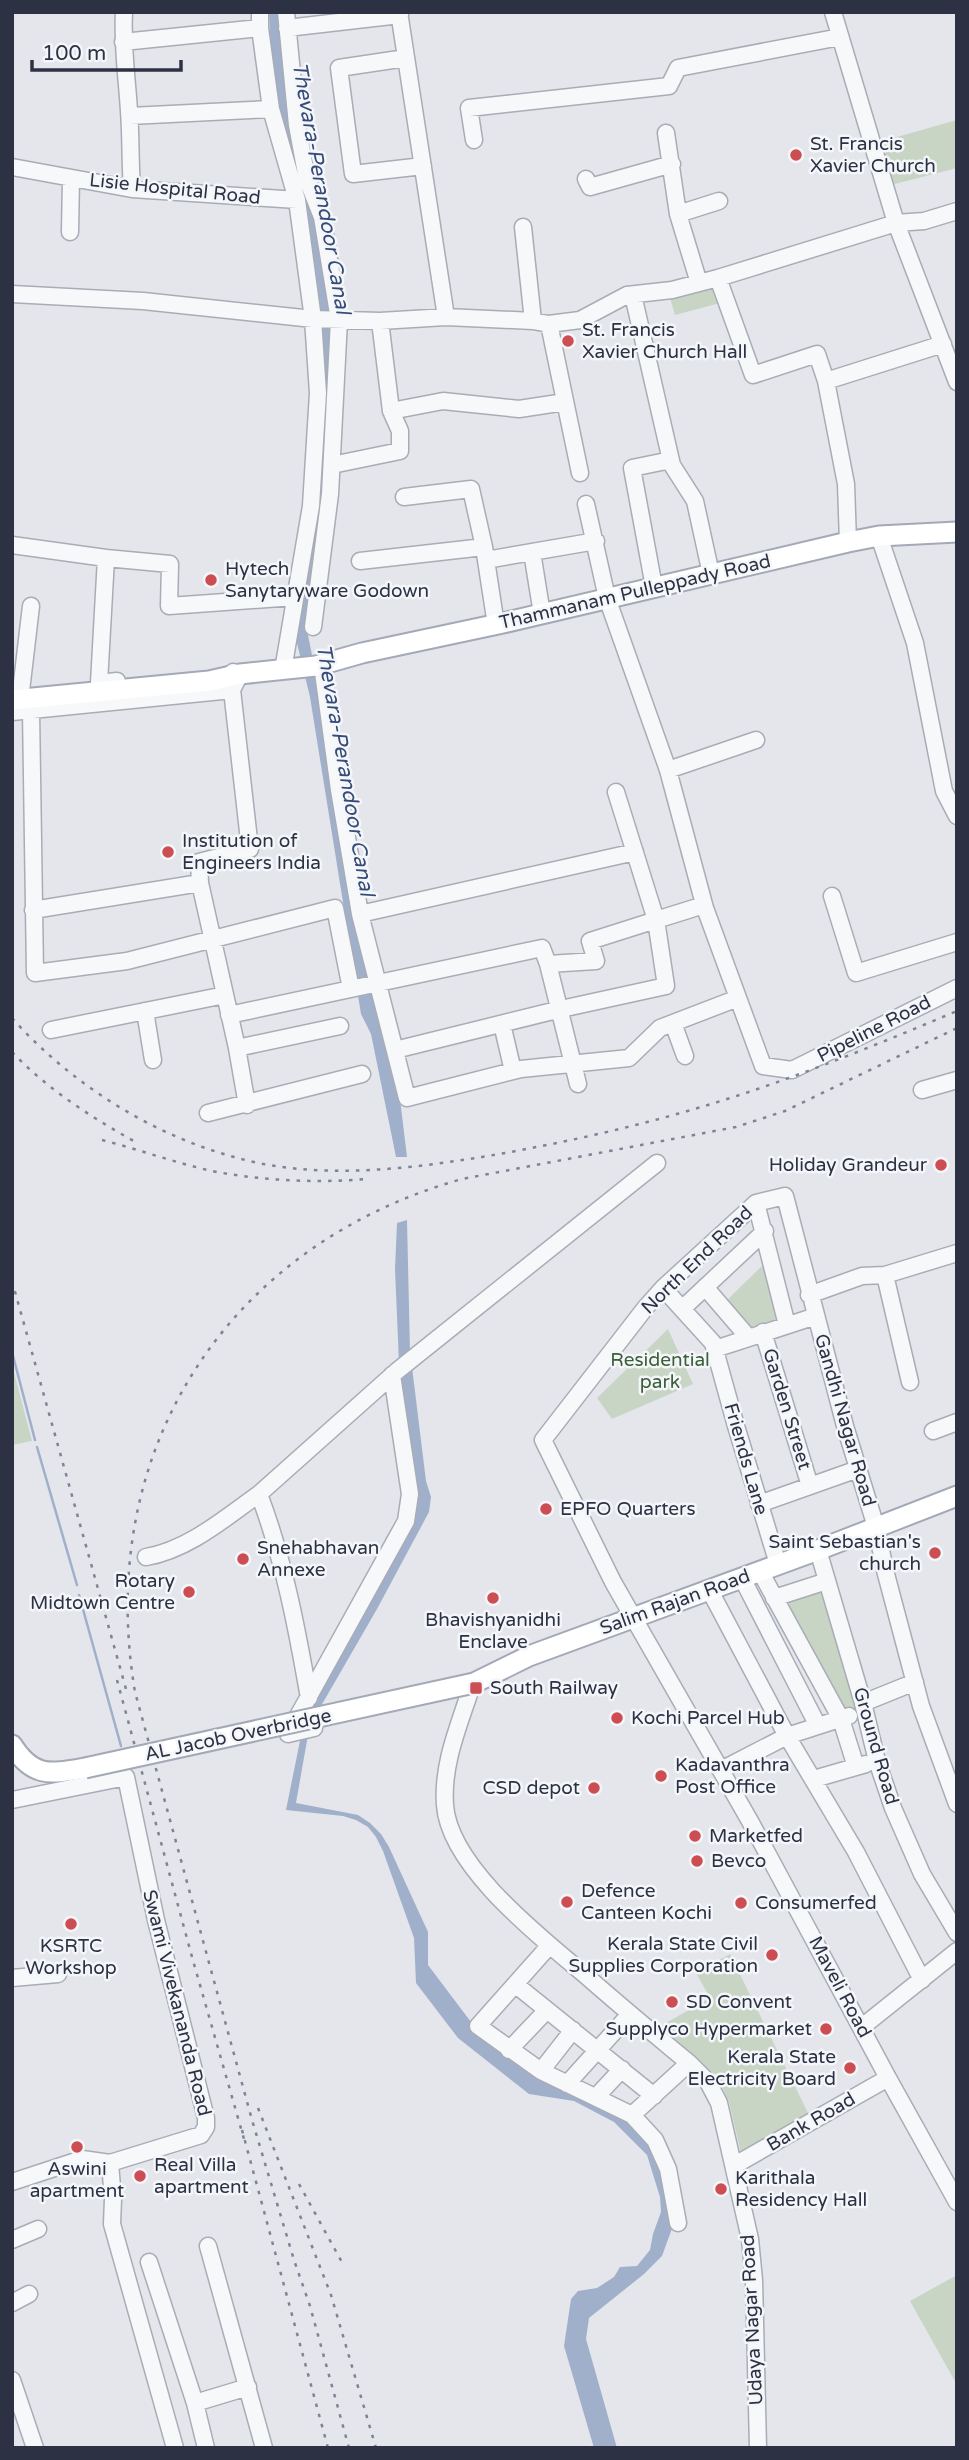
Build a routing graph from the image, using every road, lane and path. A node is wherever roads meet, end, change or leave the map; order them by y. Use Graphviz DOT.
graph roads {
  1 [pos="124,12"];
  2 [pos="833,12"];
  3 [pos="399,14"];
  4 [pos="260,20"];
  5 [pos="286,20"];
  6 [pos="840,37"];
  7 [pos="123,42"];
  8 [pos="406,58"];
  9 [pos="271,109"];
  10 [pos="130,116"];
  11 [pos="666,133"];
  12 [pos="474,140"];
  13 [pos="672,164"];
  14 [pos="423,166"];
  15 [pos="12,167"];
  16 [pos="71,178"];
  17 [pos="586,179"];
  18 [pos="132,189"];
  19 [pos="298,200"];
  20 [pos="719,201"];
  21 [pos="957,211"];
  22 [pos="678,214"];
  23 [pos="896,223"];
  24 [pos="523,227"];
  25 [pos="70,232"];
  26 [pos="718,278"];
  27 [pos="699,283"];
  28 [pos="12,294"];
  29 [pos="633,295"];
  30 [pos="446,317"];
  31 [pos="315,320"];
  32 [pos="336,320"];
  33 [pos="380,321"];
  34 [pos="541,323"];
  35 [pos="943,344"];
  36 [pos="826,381"];
  37 [pos="957,382"];
  38 [pos="565,402"];
  39 [pos="391,411"];
  40 [pos="671,460"];
  41 [pos="332,464"];
  42 [pos="580,473"];
  43 [pos="404,497"];
  44 [pos="586,504"];
  45 [pos="957,531"];
  46 [pos="879,536"];
  47 [pos="596,541"];
  48 [pos="848,541"];
  49 [pos="12,545"];
  50 [pos="533,552"];
  51 [pos="485,554"];
  52 [pos="106,558"];
  53 [pos="360,561"];
  54 [pos="711,574"];
  55 [pos="654,587"];
  56 [pos="295,597"];
  57 [pos="607,598"];
  58 [pos="31,606"];
  59 [pos="542,614"];
  60 [pos="496,625"];
  61 [pos="313,627"];
  62 [pos="306,668"];
  63 [pos="99,682"];
  64 [pos="236,682"];
  65 [pos="15,694"];
  66 [pos="31,710"];
  67 [pos="12,712"];
  68 [pos="756,740"];
  69 [pos="668,770"];
  70 [pos="616,792"];
  71 [pos="957,816"];
  72 [pos="635,852"];
  73 [pos="200,883"];
  74 [pos="832,896"];
  75 [pos="704,905"];
  76 [pos="33,910"];
  77 [pos="360,914"];
  78 [pos="656,920"];
  79 [pos="213,939"];
  80 [pos="957,942"];
  81 [pos="548,964"];
  82 [pos="375,985"];
  83 [pos="957,988"];
  84 [pos="354,989"];
  85 [pos="225,995"];
  86 [pos="738,998"];
  87 [pos="561,1009"];
  88 [pos="145,1011"];
  89 [pos="229,1015"];
  90 [pos="673,1023"];
  91 [pos="502,1024"];
  92 [pos="340,1026"];
  93 [pos="51,1030"];
  94 [pos="237,1048"];
  95 [pos="395,1050"];
  96 [pos="685,1056"];
  97 [pos="153,1060"];
  98 [pos="571,1064"];
  99 [pos="513,1071"];
  100 [pos="362,1074"];
  101 [pos="957,1080"];
  102 [pos="578,1084"];
  103 [pos="922,1090"];
  104 [pos="247,1105"];
  105 [pos="208,1113"];
  106 [pos="657,1163"];
  107 [pos="785,1196"];
  108 [pos="756,1203"];
  109 [pos="765,1231"];
  110 [pos="957,1253"];
  111 [pos="885,1275"];
  112 [pos="705,1287"];
  113 [pos="663,1289"];
  114 [pos="810,1295"];
  115 [pos="683,1308"];
  116 [pos="816,1316"];
  117 [pos="787,1325"];
  118 [pos="755,1335"];
  119 [pos="715,1349"];
  120 [pos="395,1373"];
  121 [pos="910,1382"];
  122 [pos="957,1422"];
  123 [pos="933,1431"];
  124 [pos="543,1440"];
  125 [pos="858,1469"];
  126 [pos="810,1486"];
  127 [pos="259,1494"];
  128 [pos="957,1496"];
  129 [pos="759,1504"];
  130 [pos="876,1527"];
  131 [pos="818,1550"];
  132 [pos="146,1557"];
  133 [pos="760,1571"];
  134 [pos="827,1581"];
  135 [pos="709,1589"];
  136 [pos="774,1598"];
  137 [pos="633,1617"];
  138 [pos="915,1682"];
  139 [pos="472,1687"];
  140 [pos="309,1698"];
  141 [pos="864,1707"];
  142 [pos="841,1719"];
  143 [pos="818,1726"];
  144 [pos="788,1736"];
  145 [pos="12,1745"];
  146 [pos="877,1761"];
  147 [pos="856,1767"];
  148 [pos="721,1770"];
  149 [pos="814,1779"];
  150 [pos="12,1800"];
  151 [pos="957,1804"];
  152 [pos="957,1933"];
  153 [pos="550,1945"];
  154 [pos="957,1951"];
  155 [pos="58,1974"];
  156 [pos="13,1975"];
  157 [pos="922,1980"];
  158 [pos="516,1985"];
  159 [pos="547,2010"];
  160 [pos="630,2014"];
  161 [pos="862,2027"];
  162 [pos="573,2030"];
  163 [pos="509,2050"];
  164 [pos="598,2050"];
  165 [pos="689,2063"];
  166 [pos="622,2070"];
  167 [pos="541,2071"];
  168 [pos="888,2078"];
  169 [pos="568,2084"];
  170 [pos="654,2096"];
  171 [pos="596,2097"];
  172 [pos="632,2115"];
  173 [pos="110,2163"];
  174 [pos="735,2165"];
  175 [pos="12,2182"];
  176 [pos="957,2202"];
  177 [pos="678,2223"];
  178 [pos="38,2229"];
  179 [pos="12,2239"];
  180 [pos="208,2246"];
  181 [pos="149,2262"];
  182 [pos="29,2294"];
  183 [pos="12,2303"];
  184 [pos="12,2380"];
  185 [pos="248,2387"];
  186 [pos="195,2403"];
  187 [pos="35,2448"];
  188 [pos="176,2448"];
  189 [pos="206,2448"];
  190 [pos="264,2448"];
  191 [pos="758,2448"];
  1 -- 7 [label="street"];
  2 -- 6 [label="street"];
  3 -- 5 [label="street"];
  3 -- 8 [label="street"];
  4 -- 7 [label="street"];
  4 -- 9 [label="street"];
  5 -- 32 [label="street"];
  6 -- 12 [label="street"];
  6 -- 23 [label="street"];
  7 -- 10 [label="street"];
  8 -- 14 [label="street"];
  8 -- 14 [label="street"];
  9 -- 10 [label="street"];
  9 -- 19 [label="street"];
  10 -- 18 [label="street"];
  11 -- 13 [label="street"];
  13 -- 17 [label="street"];
  13 -- 22 [label="street"];
  14 -- 30 [label="street"];
  15 -- 16 [label="street, Lisie Hospital Road"];
  16 -- 18 [label="street, Lisie Hospital Road"];
  16 -- 25 [label="street"];
  18 -- 19 [label="street, Lisie Hospital Road"];
  19 -- 31 [label="street"];
  20 -- 22 [label="street"];
  21 -- 23 [label="street"];
  22 -- 27 [label="street"];
  23 -- 26 [label="street"];
  23 -- 35 [label="street"];
  24 -- 34 [label="street"];
  26 -- 27 [label="street"];
  26 -- 36 [label="street"];
  27 -- 29 [label="street"];
  28 -- 31 [label="street"];
  29 -- 34 [label="street"];
  29 -- 40 [label="street"];
  30 -- 33 [label="street"];
  30 -- 34 [label="street"];
  31 -- 32 [label="street"];
  31 -- 56 [label="street"];
  32 -- 33 [label="street"];
  32 -- 41 [label="street"];
  33 -- 39 [label="street"];
  34 -- 38 [label="street"];
  35 -- 36 [label="street"];
  35 -- 37 [label="street"];
  36 -- 48 [label="street"];
  38 -- 39 [label="street"];
  38 -- 42 [label="street"];
  39 -- 41 [label="street"];
  40 -- 54 [label="street"];
  40 -- 55 [label="street"];
  41 -- 61 [label="street"];
  43 -- 51 [label="street"];
  44 -- 47 [label="street"];
  45 -- 46 [label="main road, Thammanam Pulleppady Road"];
  46 -- 48 [label="main road, Thammanam Pulleppady Road"];
  46 -- 71 [label="street"];
  47 -- 50 [label="street"];
  47 -- 57 [label="street"];
  48 -- 54 [label="main road, Thammanam Pulleppady Road"];
  49 -- 52 [label="street"];
  50 -- 51 [label="street"];
  50 -- 59 [label="street"];
  51 -- 53 [label="street"];
  51 -- 60 [label="street"];
  52 -- 56 [label="street"];
  52 -- 63 [label="street"];
  54 -- 55 [label="main road, Thammanam Pulleppady Road"];
  55 -- 57 [label="main road, Thammanam Pulleppady Road"];
  56 -- 62 [label="street"];
  57 -- 59 [label="main road, Thammanam Pulleppady Road"];
  57 -- 69 [label="street"];
  58 -- 65 [label="street"];
  59 -- 60 [label="main road, Thammanam Pulleppady Road"];
  60 -- 62 [label="main road, Thammanam Pulleppady Road"];
  62 -- 64 [label="main road, Thammanam Pulleppady Road"];
  62 -- 77 [label="street"];
  63 -- 64 [label="street"];
  63 -- 65 [label="street"];
  64 -- 65 [label="main road, Thammanam Pulleppady Road"];
  64 -- 66 [label="street"];
  64 -- 73 [label="street"];
  66 -- 67 [label="street"];
  66 -- 76 [label="street"];
  68 -- 69 [label="street"];
  69 -- 75 [label="street"];
  70 -- 72 [label="street"];
  72 -- 77 [label="street"];
  72 -- 78 [label="street"];
  73 -- 76 [label="street"];
  73 -- 79 [label="street"];
  74 -- 80 [label="street"];
  75 -- 78 [label="street"];
  75 -- 86 [label="street"];
  76 -- 79 [label="street"];
  77 -- 82 [label="street"];
  78 -- 81 [label="street"];
  78 -- 87 [label="street"];
  79 -- 84 [label="street"];
  79 -- 85 [label="street"];
  81 -- 82 [label="street"];
  81 -- 87 [label="street"];
  82 -- 84 [label="street"];
  82 -- 95 [label="street"];
  83 -- 86 [label="street, Pipeline Road"];
  84 -- 89 [label="street"];
  85 -- 88 [label="street"];
  85 -- 89 [label="street"];
  86 -- 90 [label="street"];
  87 -- 91 [label="street"];
  87 -- 98 [label="street"];
  88 -- 93 [label="street"];
  88 -- 97 [label="street"];
  89 -- 94 [label="street"];
  90 -- 96 [label="street"];
  90 -- 98 [label="street"];
  91 -- 95 [label="street"];
  91 -- 99 [label="street"];
  92 -- 94 [label="street"];
  94 -- 104 [label="street"];
  95 -- 99 [label="street"];
  98 -- 99 [label="street"];
  98 -- 102 [label="street"];
  100 -- 104 [label="street"];
  101 -- 103 [label="street"];
  104 -- 105 [label="street"];
  106 -- 120 [label="street"];
  107 -- 108 [label="street, North End Road"];
  107 -- 114 [label="street, Gandhi Nagar Road"];
  108 -- 109 [label="street"];
  108 -- 113 [label="street, North End Road"];
  109 -- 112 [label="street"];
  109 -- 117 [label="street"];
  110 -- 111 [label="street"];
  111 -- 114 [label="street"];
  111 -- 121 [label="street"];
  112 -- 115 [label="street"];
  112 -- 118 [label="street"];
  113 -- 115 [label="street, Friends Lane"];
  113 -- 124 [label="street, North End Road"];
  114 -- 116 [label="street, Gandhi Nagar Road"];
  115 -- 119 [label="street, Friends Lane"];
  116 -- 117 [label="street"];
  116 -- 125 [label="street, Gandhi Nagar Road"];
  117 -- 118 [label="street"];
  118 -- 119 [label="street"];
  118 -- 126 [label="street, Garden Street"];
  119 -- 129 [label="street, Friends Lane"];
  120 -- 127 [label="street"];
  120 -- 140 [label="street"];
  122 -- 123 [label="street"];
  124 -- 137 [label="street, Maveli Road"];
  125 -- 126 [label="street"];
  125 -- 130 [label="street, Gandhi Nagar Road"];
  126 -- 129 [label="street"];
  127 -- 132 [label="street"];
  127 -- 140 [label="street"];
  128 -- 130 [label="main road, Salim Rajan Road"];
  129 -- 133 [label="street, Friends Lane"];
  130 -- 131 [label="main road, Salim Rajan Road"];
  130 -- 138 [label="street, Gandhi Nagar Road"];
  131 -- 133 [label="main road, Salim Rajan Road"];
  131 -- 134 [label="street, Ground Road"];
  133 -- 135 [label="main road, Salim Rajan Road"];
  133 -- 136 [label="street"];
  133 -- 143 [label="street"];
  134 -- 136 [label="street"];
  134 -- 141 [label="street, Ground Road"];
  135 -- 137 [label="main road, Salim Rajan Road"];
  135 -- 144 [label="street"];
  136 -- 142 [label="street"];
  137 -- 139 [label="main road, Salim Rajan Road"];
  137 -- 148 [label="street, Maveli Road"];
  138 -- 141 [label="street"];
  138 -- 151 [label="street, Gandhi Nagar Road"];
  139 -- 140 [label="street"];
  139 -- 145 [label="main road, AL Jacob Overbridge, bridge"];
  139 -- 153 [label="street, Udaya Nagar Road"];
  141 -- 142 [label="street"];
  141 -- 146 [label="street, Ground Road"];
  142 -- 143 [label="street"];
  142 -- 147 [label="street"];
  143 -- 144 [label="street"];
  144 -- 148 [label="street"];
  144 -- 149 [label="street"];
  146 -- 147 [label="street"];
  146 -- 152 [label="street, Ground Road"];
  147 -- 149 [label="street"];
  148 -- 161 [label="street, Maveli Road"];
  149 -- 157 [label="street"];
  150 -- 173 [label="street, Swami Vivekananda Road"];
  153 -- 158 [label="street"];
  153 -- 160 [label="street, Udaya Nagar Road"];
  154 -- 157 [label="street"];
  155 -- 156 [label="street"];
  157 -- 161 [label="street"];
  158 -- 159 [label="street"];
  158 -- 163 [label="street"];
  159 -- 162 [label="street"];
  159 -- 163 [label="street"];
  160 -- 164 [label="street"];
  160 -- 165 [label="street, Udaya Nagar Road"];
  161 -- 168 [label="street, Maveli Road"];
  162 -- 164 [label="street"];
  162 -- 167 [label="street"];
  163 -- 167 [label="street"];
  164 -- 166 [label="street"];
  164 -- 169 [label="street"];
  165 -- 170 [label="street"];
  165 -- 174 [label="street, Udaya Nagar Road"];
  166 -- 170 [label="street"];
  166 -- 171 [label="street"];
  167 -- 169 [label="street"];
  168 -- 174 [label="street, Bank Road"];
  168 -- 176 [label="street, Maveli Road"];
  169 -- 171 [label="street"];
  170 -- 172 [label="street"];
  171 -- 172 [label="street"];
  172 -- 177 [label="street"];
  173 -- 175 [label="street"];
  173 -- 188 [label="street"];
  174 -- 191 [label="street, Udaya Nagar Road"];
  178 -- 179 [label="street"];
  180 -- 185 [label="street"];
  181 -- 186 [label="street"];
  182 -- 183 [label="street"];
  184 -- 187 [label="street"];
  185 -- 186 [label="street"];
  185 -- 190 [label="street"];
  186 -- 189 [label="street"];
}
